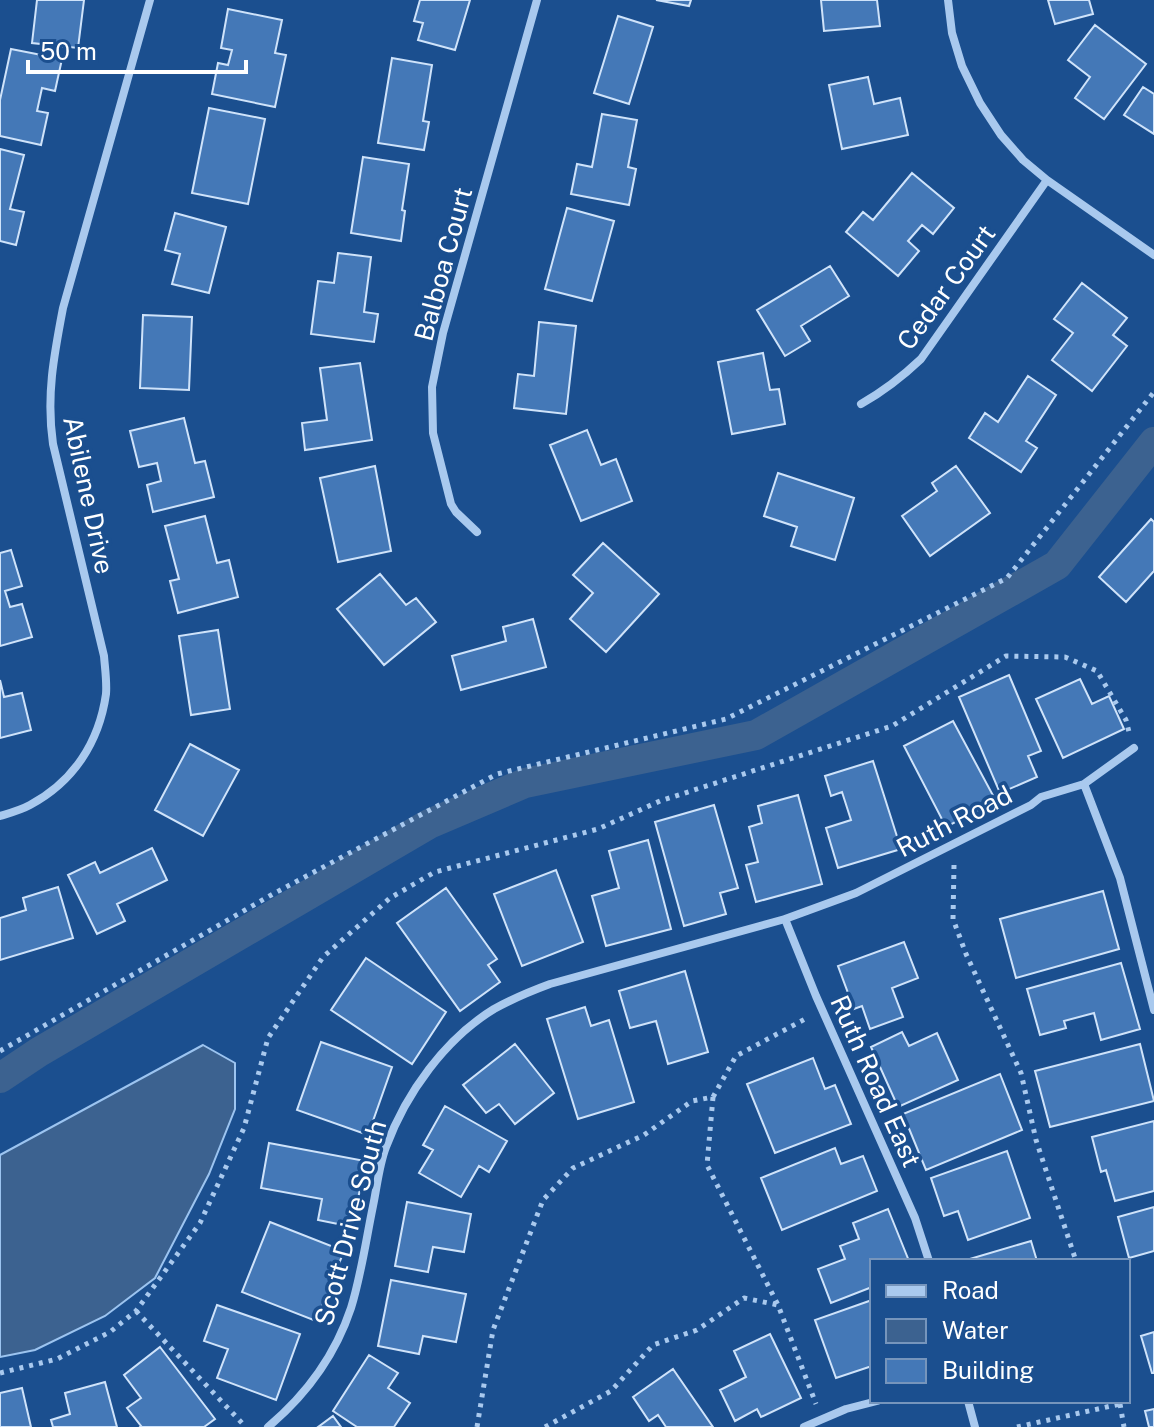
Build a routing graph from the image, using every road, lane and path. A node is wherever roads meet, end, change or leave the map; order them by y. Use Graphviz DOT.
graph roads {
  1 [pos="150,0"];
  2 [pos="537,0"];
  3 [pos="948,0"];
  4 [pos="1047,180"];
  5 [pos="1154,255"];
  6 [pos="1154,392"];
  7 [pos="861,404"];
  8 [pos="477,532"];
  9 [pos="1134,748"];
  10 [pos="1084,784"];
  11 [pos="0,816"];
  12 [pos="955,843"];
  13 [pos="785,919"];
  14 [pos="822,1010"];
  15 [pos="1154,1010"];
  16 [pos="0,1051"];
  17 [pos="713,1097"];
  18 [pos="928,1259"];
  19 [pos="1075,1259"];
  20 [pos="778,1305"];
  21 [pos="136,1311"];
  22 [pos="0,1373"];
  23 [pos="870,1403"];
  24 [pos="969,1403"];
  25 [pos="1116,1403"];
  26 [pos="1120,1403"];
  27 [pos="822,1419"];
  28 [pos="242,1427"];
  29 [pos="268,1427"];
  30 [pos="477,1427"];
  31 [pos="545,1427"];
  32 [pos="804,1427"];
  33 [pos="975,1427"];
  34 [pos="1017,1427"];
  35 [pos="1124,1427"];
  1 -- 11 [label="street, Abilene Drive"];
  2 -- 8 [label="street, Balboa Court"];
  3 -- 4 [label="street"];
  4 -- 5 [label="street"];
  4 -- 7 [label="street, Cedar Court"];
  6 -- 16 [label="path"];
  9 -- 10 [label="street, Ruth Road"];
  9 -- 21 [label="path"];
  10 -- 12 [label="street, Ruth Road"];
  10 -- 15 [label="street"];
  12 -- 13 [label="street, Ruth Road"];
  12 -- 19 [label="path"];
  13 -- 14 [label="street, Ruth Road East"];
  13 -- 29 [label="street, Scott Drive South"];
  14 -- 17 [label="path"];
  14 -- 18 [label="street, Ruth Road East"];
  17 -- 20 [label="path"];
  17 -- 30 [label="path"];
  20 -- 27 [label="path"];
  20 -- 31 [label="path"];
  21 -- 22 [label="path"];
  21 -- 28 [label="path"];
  23 -- 27 [label="street"];
  24 -- 33 [label="street"];
  25 -- 34 [label="path"];
  26 -- 35 [label="path"];
  27 -- 32 [label="street"];
}
